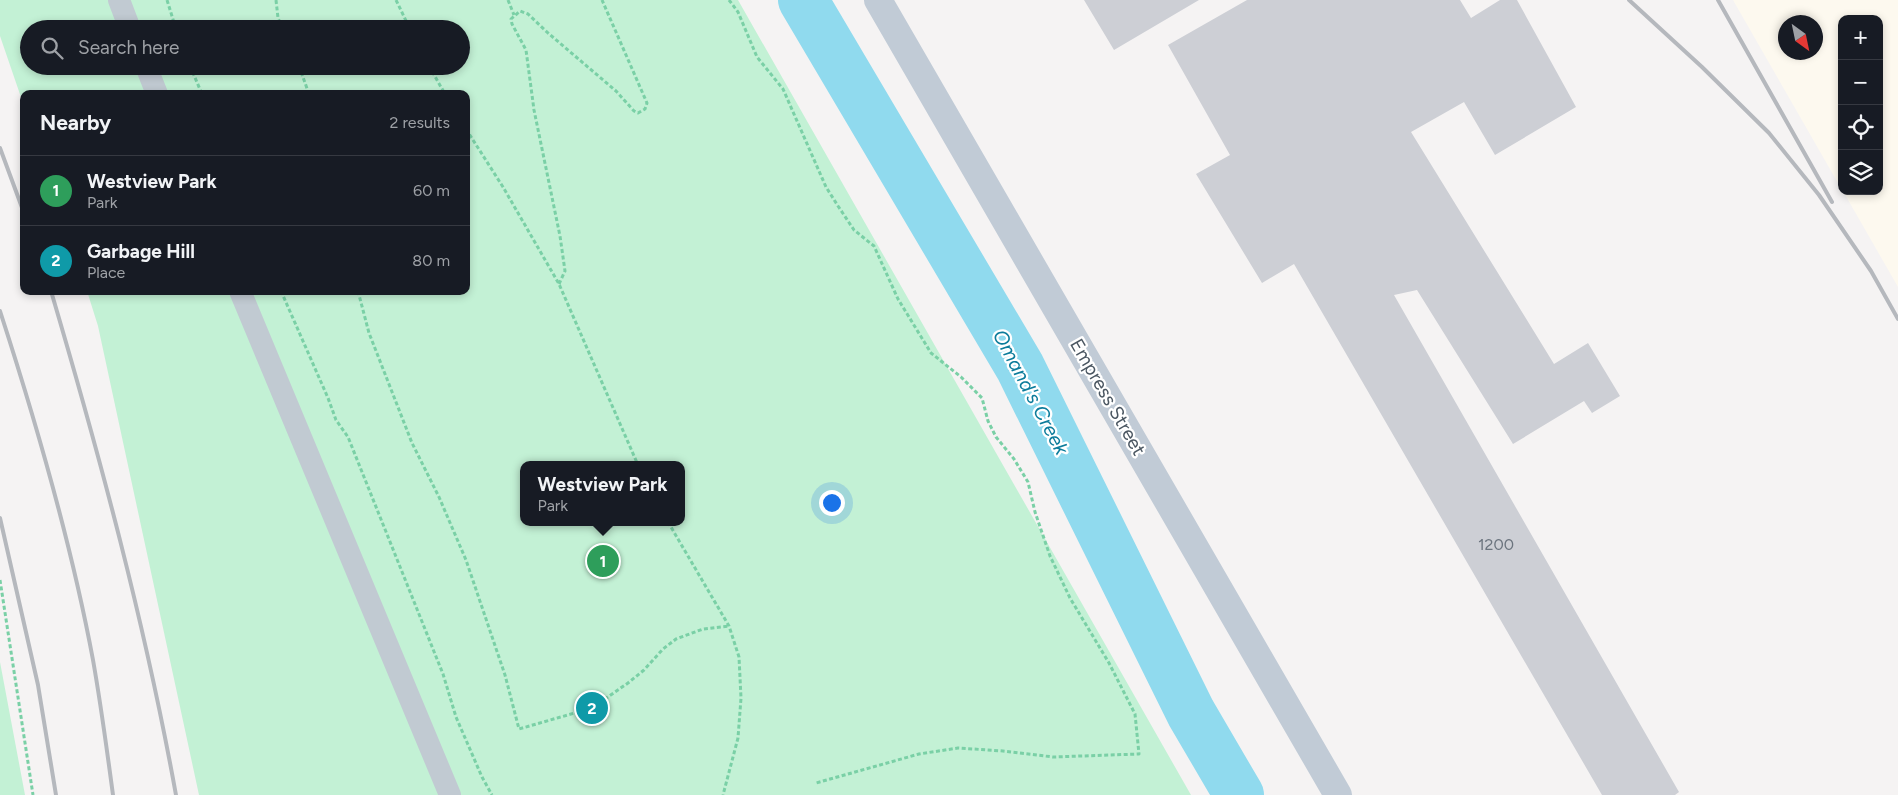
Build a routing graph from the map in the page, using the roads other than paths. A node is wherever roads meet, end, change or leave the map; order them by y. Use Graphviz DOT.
graph roads {
  1 [pos="118,0"];
  2 [pos="878,0"];
  3 [pos="126,20"];
  4 [pos="150,75"];
  5 [pos="156,90"];
  6 [pos="242,295"];
  7 [pos="450,795"];
  8 [pos="1338,795"];
  1 -- 3 [label="street"];
  2 -- 8 [label="street, Empress Street"];
  4 -- 5 [label="street"];
  6 -- 7 [label="street"];
}
